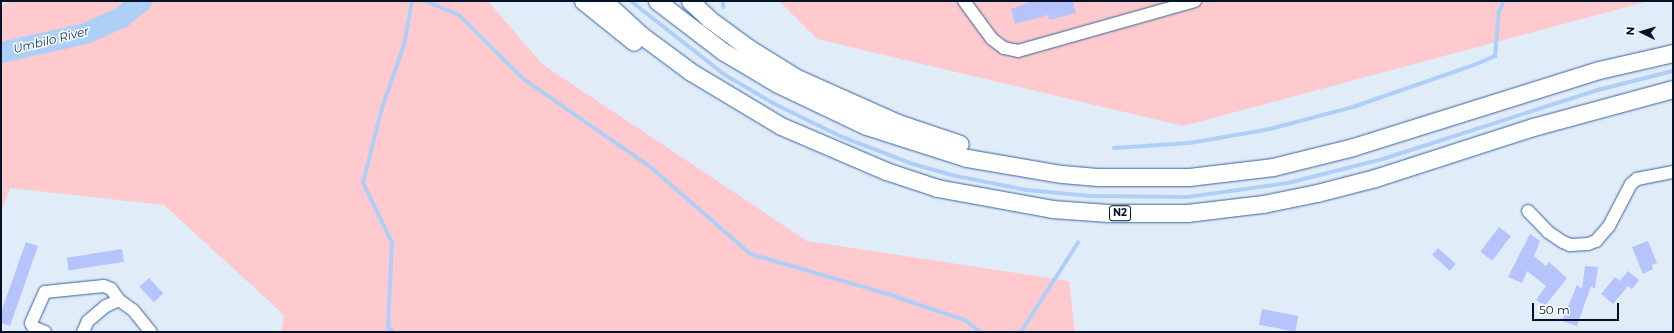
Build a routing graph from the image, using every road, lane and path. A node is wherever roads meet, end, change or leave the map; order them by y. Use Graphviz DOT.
graph roads {
  1 [pos="583,1"];
  2 [pos="604,1"];
  3 [pos="657,1"];
  4 [pos="690,1"];
  5 [pos="964,1"];
  6 [pos="1195,1"];
  7 [pos="1673,53"];
  8 [pos="1673,88"];
  9 [pos="781,126"];
  10 [pos="1673,172"];
  11 [pos="1062,174"];
  12 [pos="1528,212"];
  13 [pos="119,300"];
  14 [pos="45,332"];
  15 [pos="83,332"];
  16 [pos="151,332"];
  1 -- 9 [label="highway"];
  2 -- 9 [label="highway, N2"];
  3 -- 11 [label="highway"];
  4 -- 11 [label="highway"];
  5 -- 6 [label="street"];
  7 -- 11 [label="highway"];
  8 -- 9 [label="highway, N2"];
  10 -- 12 [label="street"];
  13 -- 14 [label="street"];
  13 -- 15 [label="street"];
  13 -- 16 [label="street"];
}
